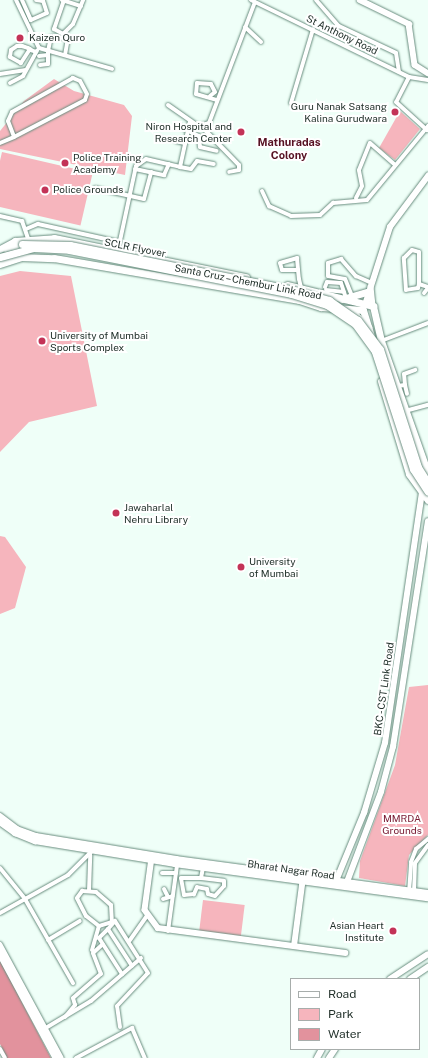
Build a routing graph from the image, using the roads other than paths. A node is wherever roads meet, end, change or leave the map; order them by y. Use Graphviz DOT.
graph roads {
  1 [pos="16,0"];
  2 [pos="22,0"];
  3 [pos="36,0"];
  4 [pos="83,0"];
  5 [pos="316,0"];
  6 [pos="360,0"];
  7 [pos="63,1"];
  8 [pos="253,1"];
  9 [pos="81,6"];
  10 [pos="31,20"];
  11 [pos="25,23"];
  12 [pos="244,27"];
  13 [pos="313,29"];
  14 [pos="261,42"];
  15 [pos="39,48"];
  16 [pos="30,49"];
  17 [pos="48,53"];
  18 [pos="37,54"];
  19 [pos="65,55"];
  20 [pos="40,65"];
  21 [pos="112,69"];
  22 [pos="26,70"];
  23 [pos="398,72"];
  24 [pos="428,73"];
  25 [pos="0,74"];
  26 [pos="409,77"];
  27 [pos="428,80"];
  28 [pos="10,83"];
  29 [pos="210,96"];
  30 [pos="217,100"];
  31 [pos="291,103"];
  32 [pos="168,105"];
  33 [pos="190,121"];
  34 [pos="178,125"];
  35 [pos="202,127"];
  36 [pos="427,128"];
  37 [pos="188,130"];
  38 [pos="14,137"];
  39 [pos="176,141"];
  40 [pos="0,143"];
  41 [pos="185,143"];
  42 [pos="217,152"];
  43 [pos="169,164"];
  44 [pos="214,164"];
  45 [pos="395,165"];
  46 [pos="180,166"];
  47 [pos="135,169"];
  48 [pos="151,172"];
  49 [pos="229,172"];
  50 [pos="428,176"];
  51 [pos="95,188"];
  52 [pos="262,191"];
  53 [pos="129,196"];
  54 [pos="356,198"];
  55 [pos="0,216"];
  56 [pos="26,229"];
  57 [pos="28,238"];
  58 [pos="119,242"];
  59 [pos="2,249"];
  60 [pos="118,250"];
  61 [pos="0,257"];
  62 [pos="168,260"];
  63 [pos="0,264"];
  64 [pos="298,270"];
  65 [pos="164,276"];
  66 [pos="419,284"];
  67 [pos="370,287"];
  68 [pos="428,287"];
  69 [pos="301,288"];
  70 [pos="324,290"];
  71 [pos="424,293"];
  72 [pos="343,298"];
  73 [pos="320,307"];
  74 [pos="365,308"];
  75 [pos="374,310"];
  76 [pos="428,323"];
  77 [pos="372,339"];
  78 [pos="381,341"];
  79 [pos="376,364"];
  80 [pos="414,370"];
  81 [pos="405,385"];
  82 [pos="396,386"];
  83 [pos="407,394"];
  84 [pos="428,405"];
  85 [pos="405,411"];
  86 [pos="390,414"];
  87 [pos="428,474"];
  88 [pos="428,483"];
  89 [pos="425,493"];
  90 [pos="428,500"];
  91 [pos="428,522"];
  92 [pos="411,567"];
  93 [pos="420,568"];
  94 [pos="402,624"];
  95 [pos="411,624"];
  96 [pos="382,758"];
  97 [pos="390,760"];
  98 [pos="369,799"];
  99 [pos="378,802"];
  100 [pos="0,816"];
  101 [pos="0,822"];
  102 [pos="428,839"];
  103 [pos="83,844"];
  104 [pos="428,845"];
  105 [pos="94,846"];
  106 [pos="90,854"];
  107 [pos="152,858"];
  108 [pos="177,865"];
  109 [pos="0,868"];
  110 [pos="205,868"];
  111 [pos="162,873"];
  112 [pos="176,873"];
  113 [pos="204,879"];
  114 [pos="303,879"];
  115 [pos="336,881"];
  116 [pos="347,882"];
  117 [pos="164,890"];
  118 [pos="89,891"];
  119 [pos="411,893"];
  120 [pos="428,893"];
  121 [pos="167,895"];
  122 [pos="173,896"];
  123 [pos="25,898"];
  124 [pos="428,898"];
  125 [pos="163,900"];
  126 [pos="0,913"];
  127 [pos="147,916"];
  128 [pos="80,921"];
  129 [pos="100,926"];
  130 [pos="108,929"];
  131 [pos="168,931"];
  132 [pos="48,940"];
  133 [pos="130,940"];
  134 [pos="103,944"];
  135 [pos="0,945"];
  136 [pos="294,946"];
  137 [pos="92,950"];
  138 [pos="345,953"];
  139 [pos="0,954"];
  140 [pos="428,954"];
  141 [pos="141,958"];
  142 [pos="132,966"];
  143 [pos="428,967"];
  144 [pos="122,974"];
  145 [pos="392,978"];
  146 [pos="412,978"];
  147 [pos="73,983"];
  148 [pos="20,986"];
  149 [pos="75,1005"];
  150 [pos="78,1009"];
  151 [pos="65,1017"];
  152 [pos="120,1027"];
  153 [pos="44,1029"];
  154 [pos="52,1046"];
  155 [pos="0,1049"];
  156 [pos="5,1058"];
  157 [pos="56,1058"];
  158 [pos="61,1058"];
  159 [pos="76,1058"];
  160 [pos="145,1058"];
  1 -- 11 [label="street"];
  2 -- 10 [label="street"];
  3 -- 10 [label="street"];
  4 -- 9 [label="street"];
  5 -- 23 [label="street"];
  6 -- 24 [label="street"];
  7 -- 9 [label="street"];
  7 -- 9 [label="street"];
  8 -- 12 [label="street"];
  8 -- 13 [label="street, St Anthony Road"];
  10 -- 11 [label="street"];
  11 -- 15 [label="street"];
  12 -- 14 [label="street"];
  12 -- 30 [label="street"];
  13 -- 23 [label="street, St Anthony Road"];
  13 -- 31 [label="street"];
  15 -- 17 [label="street"];
  15 -- 18 [label="street"];
  16 -- 16 [label="street"];
  16 -- 18 [label="street"];
  17 -- 18 [label="street"];
  17 -- 19 [label="street"];
  17 -- 19 [label="street"];
  17 -- 20 [label="street"];
  18 -- 22 [label="street"];
  19 -- 21 [label="street"];
  22 -- 25 [label="street"];
  22 -- 28 [label="street"];
  23 -- 26 [label="street, St Anthony Road"];
  26 -- 27 [label="street, St Anthony Road"];
  26 -- 36 [label="street"];
  29 -- 29 [label="street"];
  29 -- 30 [label="street"];
  30 -- 35 [label="street"];
  32 -- 33 [label="street"];
  33 -- 35 [label="street"];
  33 -- 37 [label="street"];
  34 -- 37 [label="street"];
  35 -- 49 [label="street"];
  36 -- 45 [label="street"];
  37 -- 41 [label="street"];
  37 -- 42 [label="street"];
  38 -- 38 [label="street"];
  38 -- 40 [label="street"];
  39 -- 41 [label="street"];
  41 -- 46 [label="street"];
  43 -- 46 [label="street"];
  43 -- 47 [label="street"];
  43 -- 48 [label="street"];
  44 -- 46 [label="street"];
  45 -- 54 [label="street"];
  45 -- 54 [label="street"];
  47 -- 48 [label="street"];
  47 -- 53 [label="street"];
  48 -- 53 [label="street"];
  50 -- 67 [label="street"];
  51 -- 53 [label="street"];
  52 -- 54 [label="street"];
  53 -- 58 [label="street"];
  55 -- 56 [label="street"];
  56 -- 57 [label="street"];
  56 -- 58 [label="street"];
  57 -- 59 [label="highway, Santa Cruz – Chembur Link Road"];
  57 -- 60 [label="highway, Santa Cruz – Chembur Link Road"];
  58 -- 60 [label="street"];
  59 -- 88 [label="highway, SCLR Flyover, bridge"];
  60 -- 62 [label="highway, Santa Cruz – Chembur Link Road"];
  61 -- 89 [label="highway, bridge"];
  62 -- 65 [label="highway"];
  62 -- 69 [label="highway, Santa Cruz – Chembur Link Road"];
  63 -- 65 [label="highway, Santa Cruz – Chembur Link Road"];
  64 -- 64 [label="street"];
  64 -- 69 [label="street"];
  65 -- 73 [label="highway, Santa Cruz – Chembur Link Road"];
  66 -- 66 [label="street"];
  66 -- 68 [label="street"];
  67 -- 72 [label="highway"];
  67 -- 72 [label="street"];
  67 -- 74 [label="street"];
  67 -- 75 [label="street"];
  68 -- 71 [label="street"];
  69 -- 70 [label="highway, Santa Cruz – Chembur Link Road"];
  70 -- 72 [label="highway, Santa Cruz – Chembur Link Road"];
  70 -- 72 [label="street"];
  70 -- 73 [label="highway"];
  72 -- 73 [label="highway, Santa Cruz – Chembur Link Road"];
  72 -- 74 [label="highway, Santa Cruz – Chembur Link Road"];
  72 -- 77 [label="highway"];
  73 -- 79 [label="highway"];
  74 -- 75 [label="highway, Santa Cruz – Chembur Link Road"];
  74 -- 77 [label="highway"];
  75 -- 78 [label="highway"];
  76 -- 78 [label="street"];
  77 -- 79 [label="highway"];
  78 -- 82 [label="highway"];
  79 -- 86 [label="highway"];
  80 -- 81 [label="street"];
  81 -- 82 [label="street"];
  81 -- 83 [label="street"];
  82 -- 85 [label="highway"];
  84 -- 85 [label="street"];
  85 -- 86 [label="street"];
  85 -- 87 [label="highway"];
  86 -- 89 [label="highway"];
  89 -- 90 [label="highway"];
  89 -- 92 [label="street, BKC - CST Link Road"];
  91 -- 93 [label="street, BKC - CST Link Road"];
  92 -- 93 [label="street"];
  92 -- 94 [label="street, BKC - CST Link Road"];
  93 -- 95 [label="street, BKC - CST Link Road"];
  94 -- 95 [label="street"];
  94 -- 96 [label="street, BKC - CST Link Road"];
  95 -- 97 [label="street, BKC - CST Link Road"];
  96 -- 97 [label="street"];
  96 -- 98 [label="street, BKC - CST Link Road"];
  97 -- 99 [label="street, BKC - CST Link Road"];
  98 -- 99 [label="street"];
  98 -- 115 [label="street, BKC - CST Link Road"];
  99 -- 116 [label="street, BKC - CST Link Road"];
  100 -- 103 [label="street"];
  101 -- 103 [label="street"];
  102 -- 119 [label="street"];
  103 -- 105 [label="street"];
  104 -- 119 [label="street"];
  105 -- 106 [label="street"];
  105 -- 107 [label="street"];
  106 -- 118 [label="street"];
  106 -- 123 [label="street"];
  107 -- 108 [label="street, Bharat Nagar Road"];
  107 -- 114 [label="street, Bharat Nagar Road"];
  107 -- 127 [label="street"];
  108 -- 110 [label="street, Bharat Nagar Road"];
  108 -- 112 [label="street"];
  109 -- 123 [label="street"];
  110 -- 113 [label="street"];
  110 -- 114 [label="street, Bharat Nagar Road"];
  111 -- 112 [label="street"];
  112 -- 122 [label="street"];
  113 -- 113 [label="street"];
  114 -- 115 [label="street, Bharat Nagar Road"];
  114 -- 119 [label="street, Bharat Nagar Road"];
  114 -- 136 [label="street"];
  115 -- 116 [label="street, Bharat Nagar Road"];
  116 -- 119 [label="street, Bharat Nagar Road"];
  117 -- 121 [label="street"];
  118 -- 129 [label="street"];
  118 -- 129 [label="street"];
  119 -- 120 [label="street, Bharat Nagar Road"];
  119 -- 124 [label="street, Bharat Nagar Road"];
  121 -- 122 [label="street"];
  121 -- 125 [label="street"];
  122 -- 131 [label="street"];
  123 -- 126 [label="street"];
  123 -- 132 [label="street"];
  127 -- 131 [label="street"];
  127 -- 133 [label="street"];
  128 -- 132 [label="street"];
  129 -- 137 [label="street"];
  130 -- 133 [label="street"];
  130 -- 134 [label="street"];
  130 -- 142 [label="street"];
  131 -- 136 [label="street"];
  132 -- 147 [label="street"];
  133 -- 141 [label="street"];
  134 -- 144 [label="street"];
  134 -- 149 [label="street"];
  135 -- 148 [label="street"];
  136 -- 138 [label="street"];
  139 -- 148 [label="street"];
  140 -- 145 [label="main road"];
  141 -- 142 [label="street"];
  141 -- 152 [label="street"];
  142 -- 144 [label="street"];
  143 -- 146 [label="main road"];
  144 -- 150 [label="street"];
  148 -- 153 [label="street"];
  149 -- 150 [label="street"];
  149 -- 151 [label="street"];
  150 -- 151 [label="street"];
  151 -- 153 [label="street"];
  153 -- 154 [label="street"];
  154 -- 157 [label="street"];
  154 -- 158 [label="street"];
  155 -- 156 [label="street"];
  159 -- 160 [label="street"];
}
